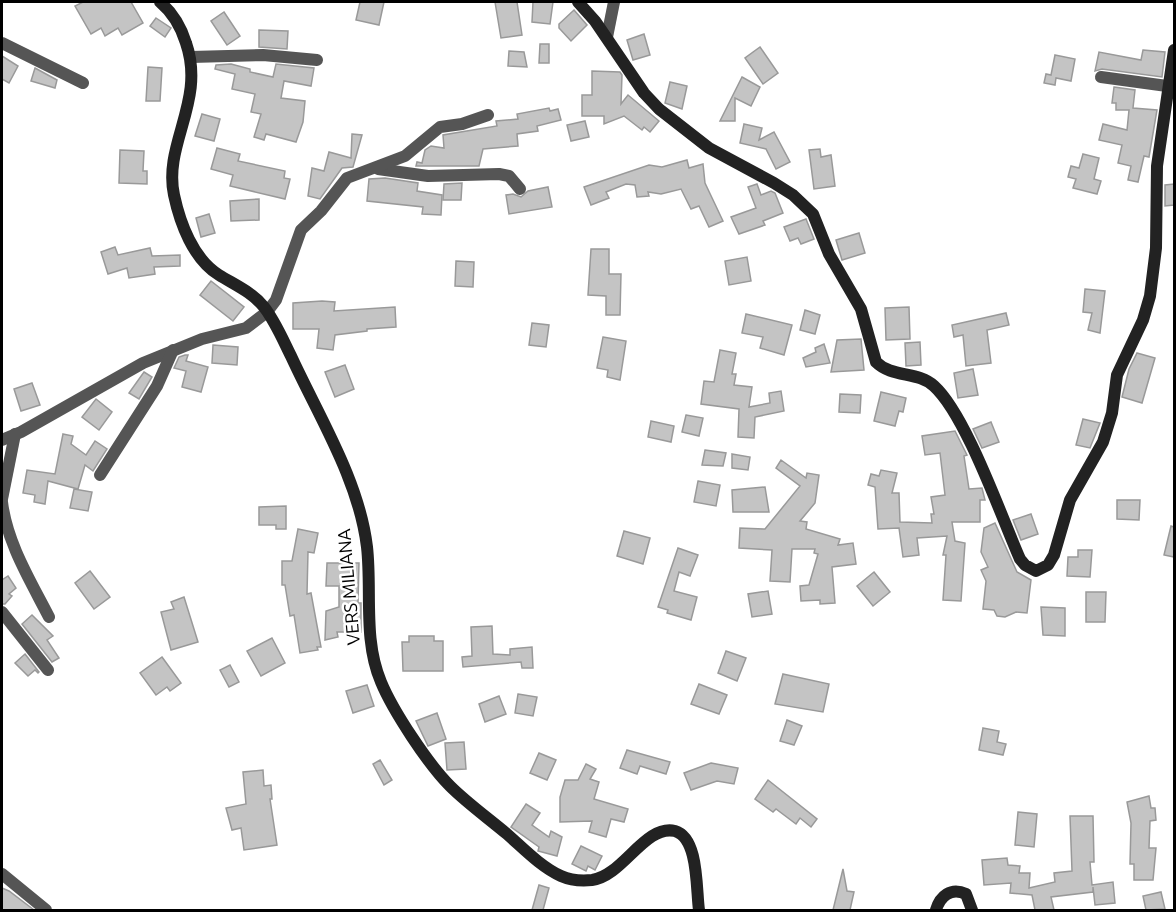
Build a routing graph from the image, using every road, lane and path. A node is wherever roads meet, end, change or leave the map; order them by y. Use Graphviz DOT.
graph roads {
  1 [pos="160,2"];
  2 [pos="578,2"];
  3 [pos="614,2"];
  4 [pos="607,37"];
  5 [pos="2,43"];
  6 [pos="1174,50"];
  7 [pos="191,57"];
  8 [pos="317,60"];
  9 [pos="1101,77"];
  10 [pos="83,83"];
  11 [pos="1167,86"];
  12 [pos="488,115"];
  13 [pos="374,169"];
  14 [pos="520,189"];
  15 [pos="267,312"];
  16 [pos="173,350"];
  17 [pos="15,434"];
  18 [pos="2,440"];
  19 [pos="100,474"];
  20 [pos="2,501"];
  21 [pos="2,612"];
  22 [pos="49,616"];
  23 [pos="48,670"];
  24 [pos="2,874"];
  25 [pos="46,910"];
  26 [pos="699,910"];
  27 [pos="936,910"];
  28 [pos="972,910"];
  1 -- 7 [label="main road, VERS MILIANA"];
  2 -- 4 [label="main road"];
  3 -- 4 [label="street"];
  4 -- 11 [label="main road"];
  5 -- 10 [label="street"];
  6 -- 11 [label="main road"];
  7 -- 8 [label="street"];
  7 -- 15 [label="main road, VERS MILIANA"];
  9 -- 11 [label="street"];
  12 -- 13 [label="street"];
  13 -- 14 [label="street"];
  13 -- 15 [label="street"];
  15 -- 16 [label="street"];
  15 -- 26 [label="main road, VERS MILIANA"];
  16 -- 17 [label="street"];
  16 -- 19 [label="street"];
  17 -- 18 [label="street"];
  17 -- 20 [label="street"];
  20 -- 22 [label="street"];
  21 -- 23 [label="street"];
  24 -- 25 [label="street"];
  27 -- 28 [label="main road"];
}
